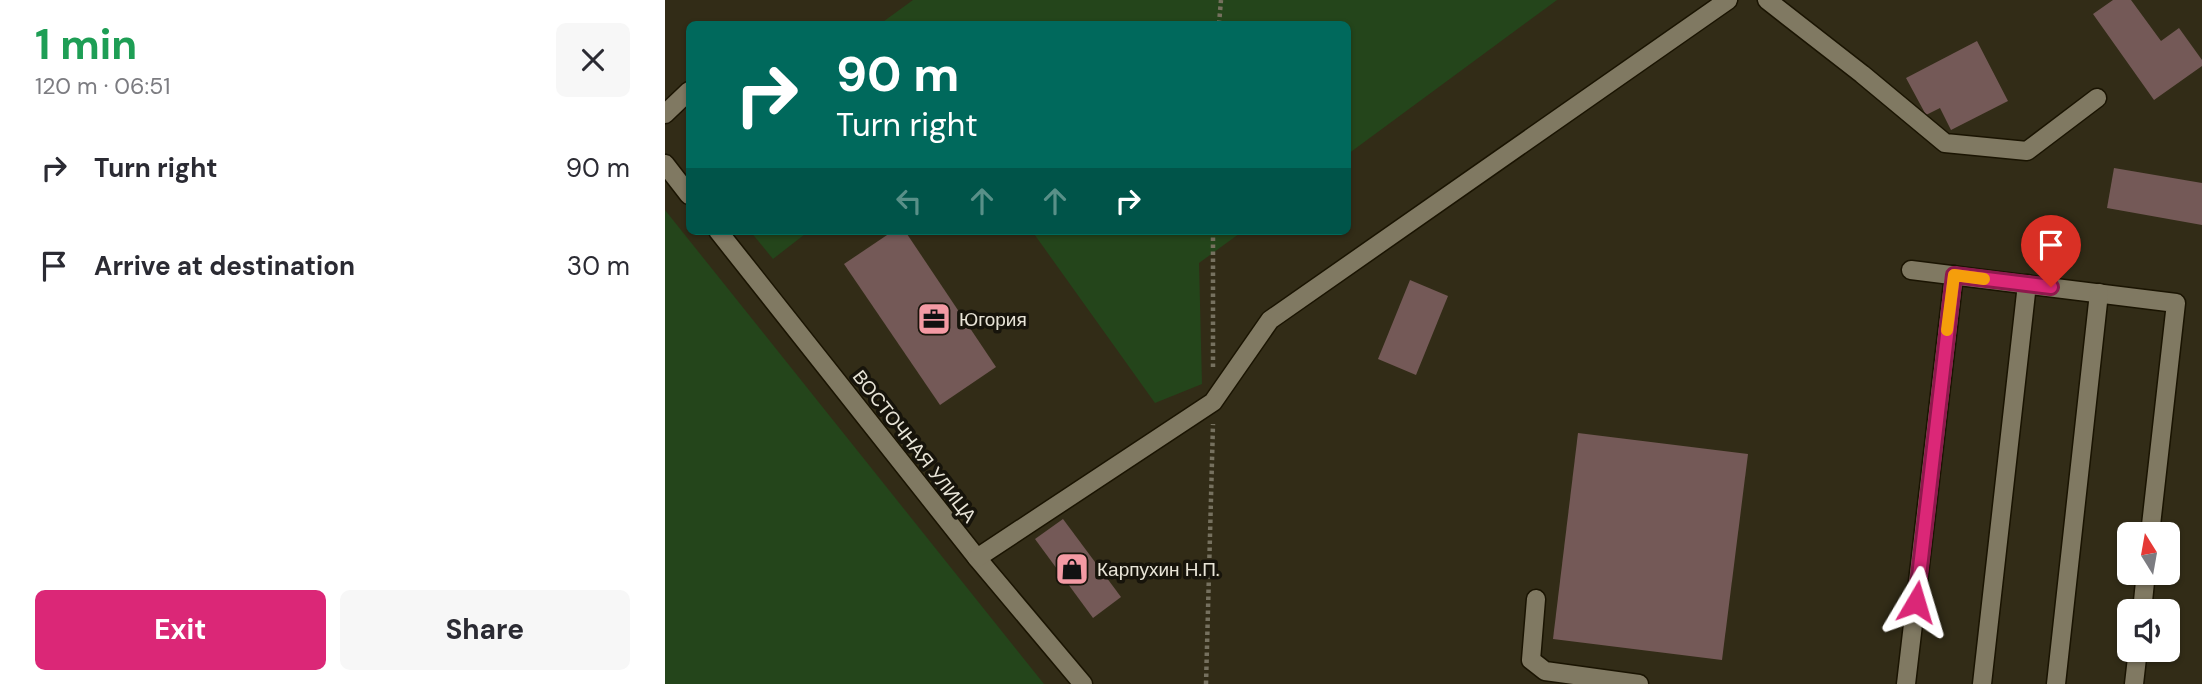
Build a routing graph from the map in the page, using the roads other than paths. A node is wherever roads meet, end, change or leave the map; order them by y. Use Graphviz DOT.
graph roads {
  1 [pos="1728,0"];
  2 [pos="1767,0"];
  3 [pos="686,94"];
  4 [pos="2097,98"];
  5 [pos="665,114"];
  6 [pos="665,164"];
  7 [pos="686,191"];
  8 [pos="721,235"];
  9 [pos="1911,270"];
  10 [pos="1954,275"];
  11 [pos="2027,284"];
  12 [pos="2099,293"];
  13 [pos="2151,522"];
  14 [pos="977,558"];
  15 [pos="1537,599"];
  16 [pos="2137,662"];
  17 [pos="1617,682"];
  18 [pos="1083,684"];
  19 [pos="1639,684"];
  20 [pos="1906,684"];
  21 [pos="1982,684"];
  22 [pos="2056,684"];
  23 [pos="2134,684"];
  1 -- 14 [label="street"];
  2 -- 4 [label="street"];
  3 -- 5 [label="street"];
  6 -- 7 [label="street"];
  8 -- 14 [label="street, ВОСТОЧНАЯ УЛИЦА"];
  9 -- 10 [label="street"];
  10 -- 11 [label="street"];
  10 -- 20 [label="street"];
  11 -- 12 [label="street"];
  11 -- 21 [label="street"];
  12 -- 13 [label="street"];
  12 -- 22 [label="street"];
  14 -- 18 [label="street, ВОСТОЧНАЯ УЛИЦА"];
  15 -- 17 [label="street"];
  16 -- 23 [label="street"];
  17 -- 19 [label="street"];
}
